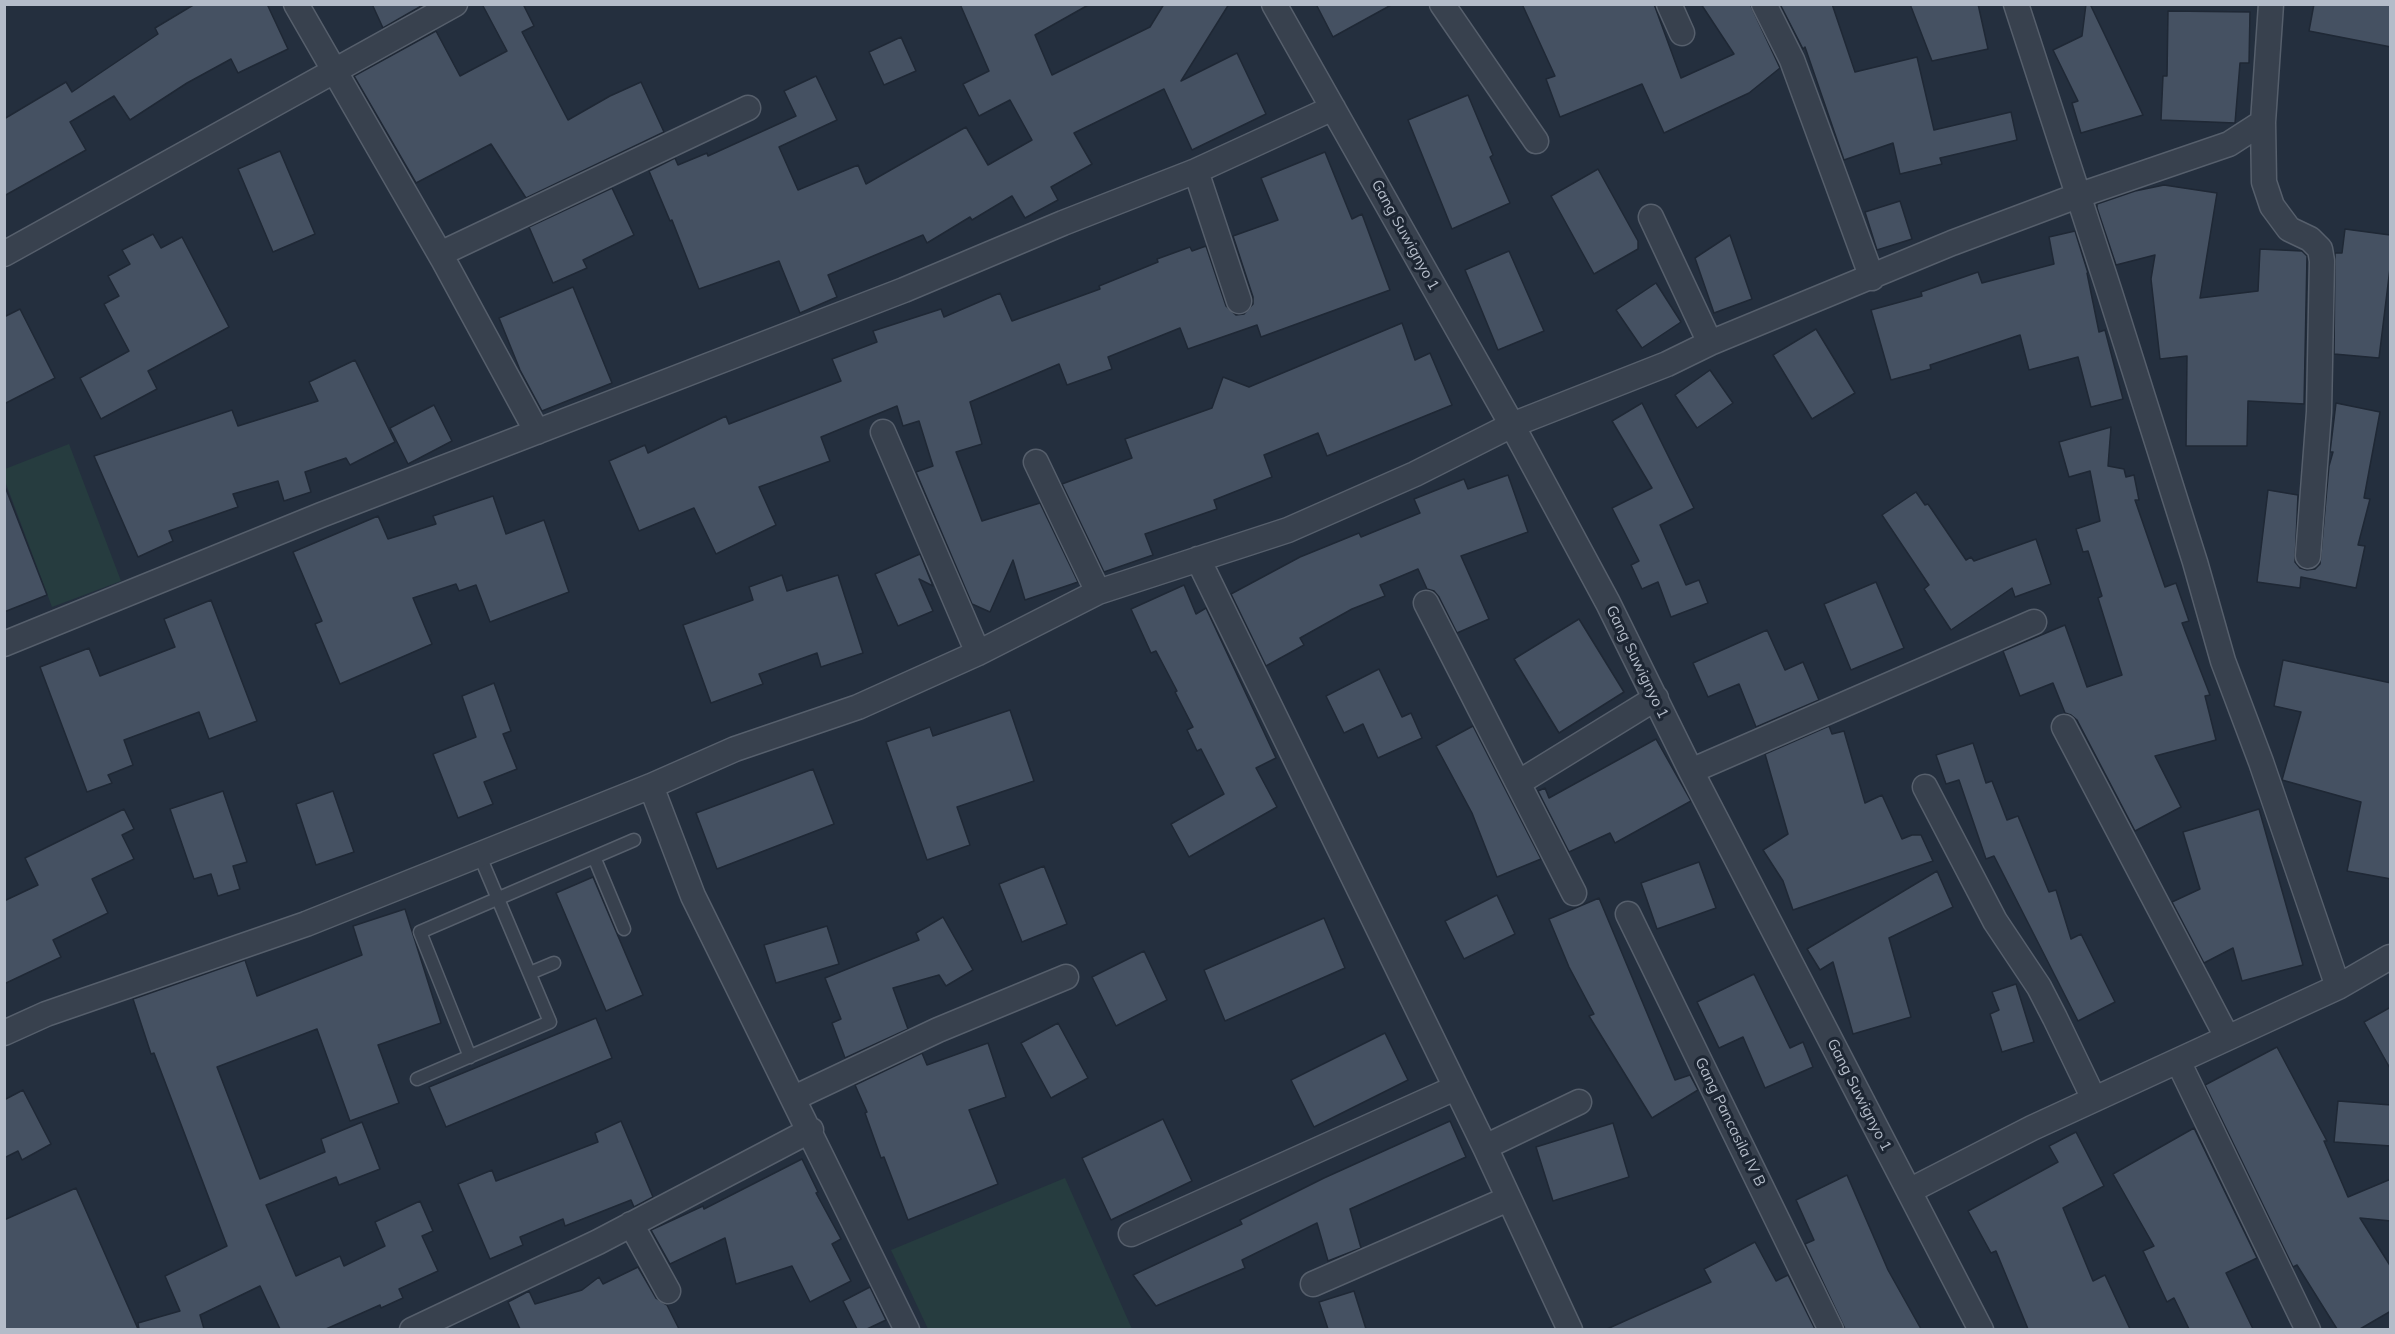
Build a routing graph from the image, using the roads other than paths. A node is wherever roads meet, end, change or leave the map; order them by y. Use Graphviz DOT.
graph roads {
  1 [pos="296,4"];
  2 [pos="455,4"];
  3 [pos="1274,4"];
  4 [pos="1442,4"];
  5 [pos="1669,4"];
  6 [pos="1764,4"];
  7 [pos="2271,4"];
  8 [pos="2018,7"];
  9 [pos="1682,33"];
  10 [pos="335,70"];
  11 [pos="748,108"];
  12 [pos="1333,108"];
  13 [pos="2263,122"];
  14 [pos="1536,141"];
  15 [pos="1196,171"];
  16 [pos="2077,196"];
  17 [pos="1651,217"];
  18 [pos="4,254"];
  19 [pos="440,254"];
  20 [pos="1872,278"];
  21 [pos="1239,301"];
  22 [pos="1710,343"];
  23 [pos="1512,425"];
  24 [pos="537,432"];
  25 [pos="883,432"];
  26 [pos="1036,462"];
  27 [pos="2308,556"];
  28 [pos="1198,559"];
  29 [pos="1098,592"];
  30 [pos="1426,603"];
  31 [pos="2034,622"];
  32 [pos="4,644"];
  33 [pos="978,653"];
  34 [pos="1656,698"];
  35 [pos="2064,727"];
  36 [pos="1691,771"];
  37 [pos="1518,783"];
  38 [pos="651,786"];
  39 [pos="1925,786"];
  40 [pos="634,840"];
  41 [pos="479,855"];
  42 [pos="594,857"];
  43 [pos="1574,893"];
  44 [pos="498,898"];
  45 [pos="1628,914"];
  46 [pos="624,929"];
  47 [pos="2391,957"];
  48 [pos="554,963"];
  49 [pos="530,973"];
  50 [pos="1066,977"];
  51 [pos="2338,987"];
  52 [pos="4,1033"];
  53 [pos="2227,1037"];
  54 [pos="470,1057"];
  55 [pos="2178,1061"];
  56 [pos="417,1079"];
  57 [pos="1455,1088"];
  58 [pos="794,1098"];
  59 [pos="2094,1099"];
  60 [pos="1579,1102"];
  61 [pos="811,1130"];
  62 [pos="1485,1147"];
  63 [pos="1909,1191"];
  64 [pos="1508,1199"];
  65 [pos="632,1224"];
  66 [pos="1131,1234"];
  67 [pos="1313,1284"];
  68 [pos="668,1291"];
  69 [pos="412,1329"];
  70 [pos="907,1329"];
  71 [pos="1570,1329"];
  72 [pos="1832,1329"];
  73 [pos="1981,1329"];
  74 [pos="2308,1329"];
  1 -- 10 [label="street"];
  2 -- 10 [label="street"];
  3 -- 12 [label="street, Gang Suwignyo 1"];
  4 -- 14 [label="street"];
  5 -- 9 [label="street"];
  6 -- 20 [label="street"];
  7 -- 13 [label="street"];
  8 -- 16 [label="street"];
  10 -- 18 [label="street"];
  10 -- 19 [label="street"];
  11 -- 19 [label="street"];
  12 -- 15 [label="street"];
  12 -- 23 [label="street, Gang Suwignyo 1"];
  13 -- 16 [label="street"];
  13 -- 27 [label="street"];
  15 -- 21 [label="street"];
  15 -- 24 [label="street"];
  16 -- 20 [label="street"];
  16 -- 51 [label="street"];
  17 -- 22 [label="street"];
  19 -- 24 [label="street"];
  20 -- 22 [label="street"];
  22 -- 23 [label="street"];
  23 -- 28 [label="street"];
  23 -- 34 [label="street, Gang Suwignyo 1"];
  24 -- 32 [label="street"];
  25 -- 33 [label="street"];
  26 -- 29 [label="street"];
  28 -- 29 [label="street"];
  28 -- 57 [label="street"];
  29 -- 33 [label="street"];
  30 -- 37 [label="street"];
  31 -- 36 [label="street"];
  33 -- 38 [label="street"];
  34 -- 36 [label="street, Gang Suwignyo 1"];
  34 -- 37 [label="street"];
  35 -- 53 [label="street"];
  36 -- 63 [label="street, Gang Suwignyo 1"];
  37 -- 43 [label="street"];
  38 -- 41 [label="street"];
  38 -- 58 [label="street"];
  39 -- 59 [label="street"];
  40 -- 42 [label="lane"];
  41 -- 44 [label="lane"];
  41 -- 52 [label="street"];
  42 -- 44 [label="lane"];
  42 -- 46 [label="lane"];
  44 -- 49 [label="lane"];
  44 -- 54 [label="lane"];
  45 -- 72 [label="street, Gang Pancasila IV B"];
  47 -- 51 [label="street"];
  48 -- 49 [label="lane"];
  49 -- 54 [label="lane"];
  50 -- 58 [label="street"];
  51 -- 53 [label="street"];
  53 -- 55 [label="street"];
  54 -- 56 [label="lane"];
  55 -- 59 [label="street"];
  55 -- 74 [label="street"];
  57 -- 62 [label="street"];
  57 -- 66 [label="street"];
  58 -- 61 [label="street"];
  59 -- 63 [label="street"];
  60 -- 62 [label="street"];
  61 -- 65 [label="street"];
  61 -- 70 [label="street"];
  62 -- 64 [label="street"];
  63 -- 73 [label="street, Gang Suwignyo 1"];
  64 -- 67 [label="street"];
  64 -- 71 [label="street"];
  65 -- 68 [label="street"];
  65 -- 69 [label="street"];
}
